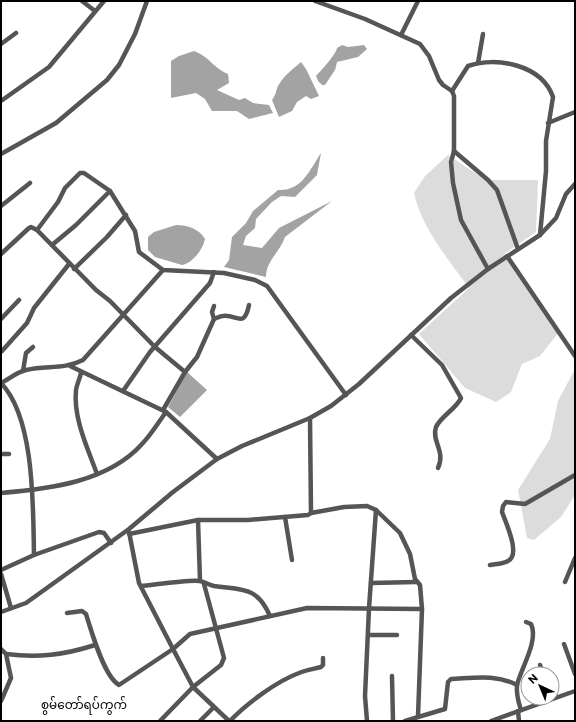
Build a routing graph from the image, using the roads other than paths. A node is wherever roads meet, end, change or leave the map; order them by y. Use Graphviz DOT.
graph roads {
  1 [pos="82,1"];
  2 [pos="104,1"];
  3 [pos="147,1"];
  4 [pos="318,1"];
  5 [pos="418,1"];
  6 [pos="95,11"];
  7 [pos="16,33"];
  8 [pos="483,34"];
  9 [pos="401,35"];
  10 [pos="1,44"];
  11 [pos="478,63"];
  12 [pos="452,91"];
  13 [pos="2,99"];
  14 [pos="575,112"];
  15 [pos="548,123"];
  16 [pos="454,152"];
  17 [pos="1,154"];
  18 [pos="30,183"];
  19 [pos="575,184"];
  20 [pos="110,191"];
  21 [pos="1,206"];
  22 [pos="126,215"];
  23 [pos="37,230"];
  24 [pos="540,235"];
  25 [pos="52,245"];
  26 [pos="518,249"];
  27 [pos="1,254"];
  28 [pos="507,256"];
  29 [pos="69,264"];
  30 [pos="74,269"];
  31 [pos="488,269"];
  32 [pos="163,270"];
  33 [pos="214,272"];
  34 [pos="19,300"];
  35 [pos="249,305"];
  36 [pos="214,306"];
  37 [pos="124,314"];
  38 [pos="1,319"];
  39 [pos="214,320"];
  40 [pos="411,335"];
  41 [pos="33,347"];
  42 [pos="155,347"];
  43 [pos="2,351"];
  44 [pos="575,356"];
  45 [pos="70,366"];
  46 [pos="22,371"];
  47 [pos="82,372"];
  48 [pos="185,372"];
  49 [pos="123,391"];
  50 [pos="346,395"];
  51 [pos="164,411"];
  52 [pos="310,418"];
  53 [pos="1,454"];
  54 [pos="8,454"];
  55 [pos="217,459"];
  56 [pos="438,468"];
  57 [pos="96,474"];
  58 [pos="575,475"];
  59 [pos="33,490"];
  60 [pos="1,493"];
  61 [pos="376,510"];
  62 [pos="310,513"];
  63 [pos="285,518"];
  64 [pos="198,520"];
  65 [pos="129,532"];
  66 [pos="111,543"];
  67 [pos="34,555"];
  68 [pos="575,558"];
  69 [pos="292,560"];
  70 [pos="490,565"];
  71 [pos="1,570"];
  72 [pos="1,574"];
  73 [pos="416,582"];
  74 [pos="565,582"];
  75 [pos="202,583"];
  76 [pos="371,583"];
  77 [pos="141,586"];
  78 [pos="10,608"];
  79 [pos="369,608"];
  80 [pos="422,609"];
  81 [pos="1,612"];
  82 [pos="67,613"];
  83 [pos="270,616"];
  84 [pos="526,622"];
  85 [pos="215,628"];
  86 [pos="369,635"];
  87 [pos="397,635"];
  88 [pos="564,644"];
  89 [pos="95,645"];
  90 [pos="173,649"];
  91 [pos="1,650"];
  92 [pos="6,654"];
  93 [pos="323,658"];
  94 [pos="575,674"];
  95 [pos="392,676"];
  96 [pos="517,684"];
  97 [pos="194,687"];
  98 [pos="575,691"];
  99 [pos="560,696"];
  100 [pos="1,701"];
  101 [pos="214,706"];
  102 [pos="530,706"];
  103 [pos="519,710"];
  104 [pos="418,716"];
  105 [pos="160,721"];
  106 [pos="200,721"];
  107 [pos="230,721"];
  108 [pos="367,721"];
  109 [pos="393,721"];
  110 [pos="405,721"];
  111 [pos="491,721"];
  112 [pos="519,721"];
  1 -- 6 [label="street"];
  2 -- 6 [label="street"];
  3 -- 17 [label="street"];
  4 -- 9 [label="street"];
  5 -- 9 [label="street"];
  6 -- 13 [label="street"];
  7 -- 10 [label="street"];
  8 -- 11 [label="street"];
  9 -- 12 [label="street"];
  11 -- 12 [label="street"];
  11 -- 15 [label="street"];
  12 -- 16 [label="street"];
  14 -- 15 [label="street"];
  15 -- 24 [label="street"];
  16 -- 26 [label="street"];
  16 -- 31 [label="street"];
  18 -- 21 [label="street"];
  19 -- 24 [label="street"];
  20 -- 22 [label="street"];
  20 -- 23 [label="street"];
  20 -- 25 [label="street"];
  22 -- 30 [label="street"];
  22 -- 32 [label="street"];
  23 -- 25 [label="street"];
  23 -- 27 [label="street"];
  24 -- 26 [label="street"];
  25 -- 29 [label="street"];
  26 -- 28 [label="street"];
  28 -- 31 [label="street"];
  28 -- 44 [label="street"];
  29 -- 30 [label="street"];
  29 -- 43 [label="street"];
  30 -- 37 [label="street"];
  31 -- 40 [label="street"];
  32 -- 33 [label="street"];
  32 -- 37 [label="street"];
  33 -- 42 [label="street"];
  33 -- 50 [label="street"];
  34 -- 38 [label="street"];
  35 -- 39 [label="street"];
  36 -- 39 [label="street"];
  37 -- 42 [label="street"];
  37 -- 45 [label="street"];
  39 -- 48 [label="street"];
  40 -- 50 [label="street"];
  40 -- 56 [label="street"];
  41 -- 46 [label="street"];
  42 -- 48 [label="street"];
  42 -- 49 [label="street"];
  45 -- 46 [label="street"];
  45 -- 47 [label="street"];
  46 -- 59 [label="street"];
  47 -- 49 [label="street"];
  47 -- 57 [label="street"];
  48 -- 51 [label="street"];
  49 -- 51 [label="street"];
  50 -- 52 [label="street"];
  51 -- 55 [label="street"];
  51 -- 57 [label="street"];
  52 -- 55 [label="street"];
  52 -- 62 [label="street"];
  53 -- 54 [label="street"];
  55 -- 65 [label="street"];
  57 -- 59 [label="street"];
  58 -- 70 [label="street"];
  59 -- 60 [label="street"];
  59 -- 67 [label="street"];
  61 -- 62 [label="street"];
  61 -- 73 [label="street"];
  61 -- 76 [label="street"];
  62 -- 63 [label="street"];
  63 -- 64 [label="street"];
  63 -- 69 [label="street"];
  64 -- 65 [label="street"];
  64 -- 75 [label="street"];
  65 -- 66 [label="street"];
  65 -- 77 [label="street"];
  66 -- 67 [label="street"];
  66 -- 78 [label="street"];
  67 -- 71 [label="street"];
  68 -- 74 [label="street"];
  72 -- 78 [label="street"];
  73 -- 76 [label="street"];
  73 -- 80 [label="street"];
  75 -- 77 [label="street"];
  75 -- 83 [label="street"];
  75 -- 85 [label="street"];
  76 -- 79 [label="street"];
  77 -- 90 [label="street"];
  78 -- 81 [label="street"];
  79 -- 80 [label="street"];
  79 -- 83 [label="street"];
  79 -- 86 [label="street"];
  80 -- 104 [label="street"];
  82 -- 89 [label="street"];
  83 -- 85 [label="street"];
  84 -- 96 [label="street"];
  85 -- 90 [label="street"];
  85 -- 97 [label="street"];
  86 -- 87 [label="street"];
  86 -- 108 [label="street"];
  88 -- 94 [label="street"];
  89 -- 90 [label="street"];
  89 -- 92 [label="street"];
  90 -- 97 [label="street"];
  91 -- 92 [label="street"];
  92 -- 100 [label="street"];
  93 -- 107 [label="street"];
  95 -- 109 [label="street"];
  96 -- 103 [label="street"];
  96 -- 104 [label="street"];
  97 -- 101 [label="street"];
  97 -- 105 [label="street"];
  98 -- 99 [label="street"];
  101 -- 106 [label="street"];
  101 -- 107 [label="street"];
  102 -- 103 [label="street"];
  103 -- 111 [label="street"];
  103 -- 112 [label="street"];
  104 -- 110 [label="street"];
}
